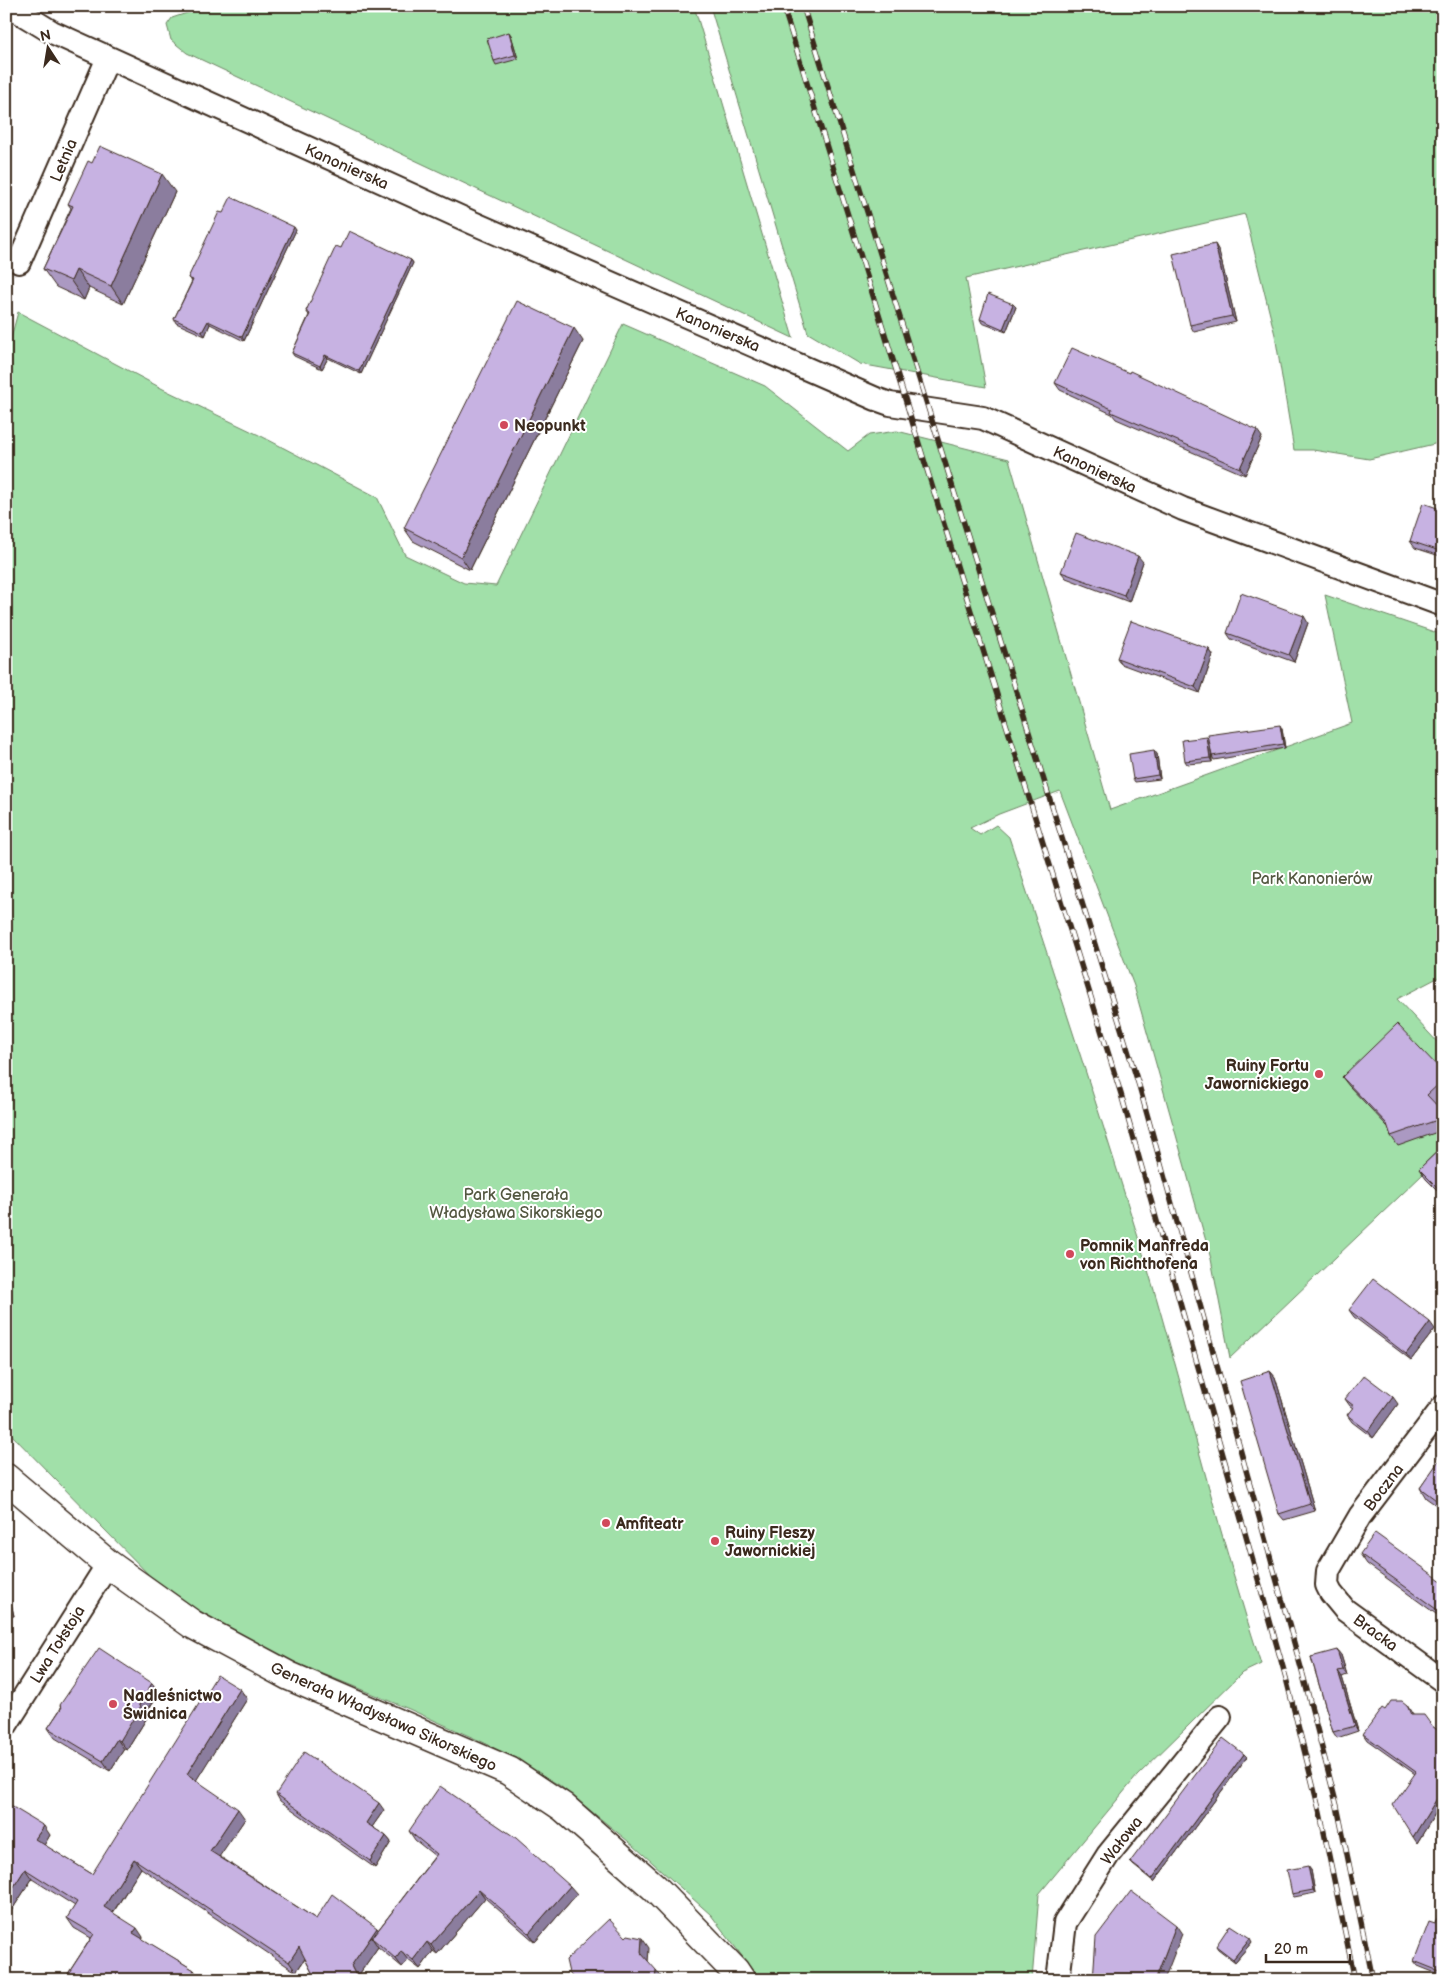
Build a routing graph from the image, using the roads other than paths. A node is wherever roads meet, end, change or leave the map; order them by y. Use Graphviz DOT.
graph roads {
  1 [pos="10,6"];
  2 [pos="108,58"];
  3 [pos="19,262"];
  4 [pos="1443,605"];
  5 [pos="1443,1407"];
  6 [pos="6,1478"];
  7 [pos="108,1564"];
  8 [pos="1328,1571"];
  9 [pos="1443,1681"];
  10 [pos="1220,1717"];
  11 [pos="6,1725"];
  12 [pos="741,1980"];
  13 [pos="1058,1980"];
  1 -- 2 [label="street, Kanonierska"];
  2 -- 3 [label="street, Letnia"];
  2 -- 4 [label="street, Kanonierska"];
  5 -- 8 [label="street, Boczna"];
  6 -- 7 [label="street, Generała Władysława Sikorskiego"];
  7 -- 11 [label="street, Lwa Tołstoja"];
  7 -- 12 [label="street, Generała Władysława Sikorskiego"];
  8 -- 9 [label="street, Bracka"];
  10 -- 13 [label="street, Wałowa"];
}
